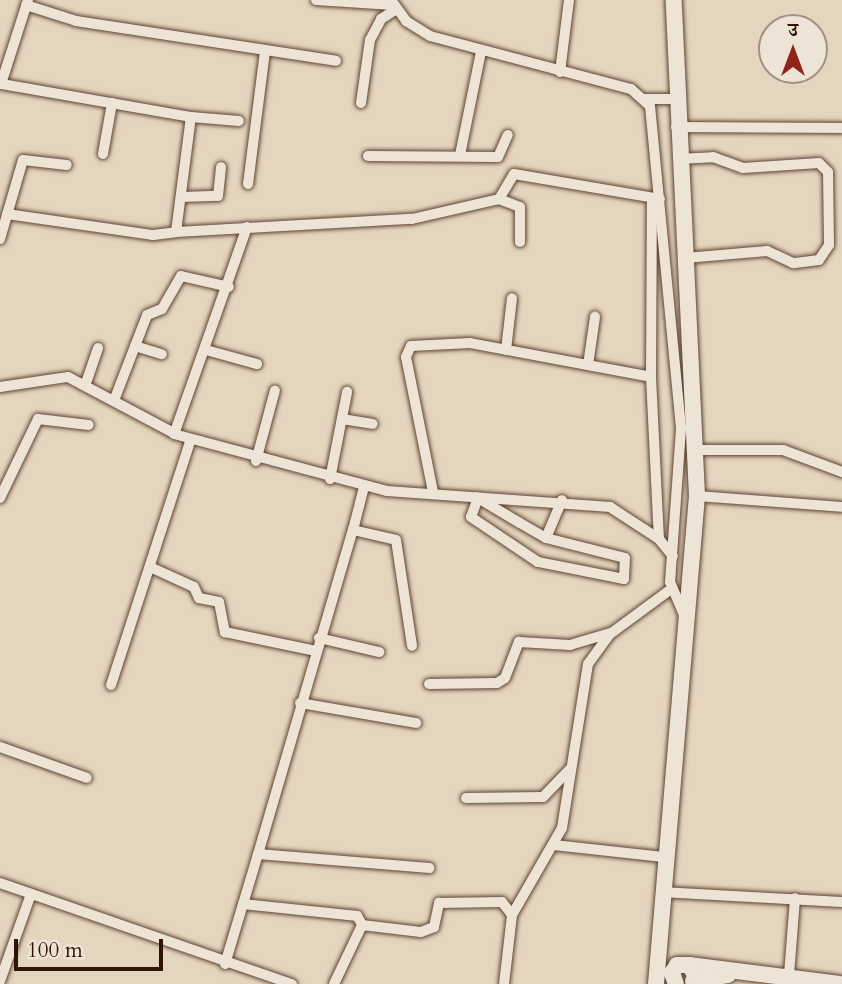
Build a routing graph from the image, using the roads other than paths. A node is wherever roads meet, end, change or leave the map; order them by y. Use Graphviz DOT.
graph roads {
  1 [pos="316,0"];
  2 [pos="569,0"];
  3 [pos="674,0"];
  4 [pos="27,3"];
  5 [pos="393,5"];
  6 [pos="265,51"];
  7 [pos="481,52"];
  8 [pos="335,61"];
  9 [pos="560,72"];
  10 [pos="0,86"];
  11 [pos="645,99"];
  12 [pos="675,99"];
  13 [pos="112,103"];
  14 [pos="361,103"];
  15 [pos="191,117"];
  16 [pos="239,121"];
  17 [pos="676,127"];
  18 [pos="842,128"];
  19 [pos="508,135"];
  20 [pos="103,154"];
  21 [pos="460,155"];
  22 [pos="368,156"];
  23 [pos="678,159"];
  24 [pos="67,165"];
  25 [pos="221,167"];
  26 [pos="248,184"];
  27 [pos="181,197"];
  28 [pos="499,199"];
  29 [pos="656,199"];
  30 [pos="5,209"];
  31 [pos="247,227"];
  32 [pos="176,232"];
  33 [pos="0,239"];
  34 [pos="520,242"];
  35 [pos="685,258"];
  36 [pos="229,287"];
  37 [pos="512,298"];
  38 [pos="595,317"];
  39 [pos="135,346"];
  40 [pos="98,348"];
  41 [pos="206,350"];
  42 [pos="506,350"];
  43 [pos="162,354"];
  44 [pos="257,365"];
  45 [pos="588,365"];
  46 [pos="651,377"];
  47 [pos="86,383"];
  48 [pos="0,387"];
  49 [pos="275,390"];
  50 [pos="347,392"];
  51 [pos="115,398"];
  52 [pos="342,419"];
  53 [pos="373,424"];
  54 [pos="89,425"];
  55 [pos="172,432"];
  56 [pos="190,442"];
  57 [pos="698,450"];
  58 [pos="256,461"];
  59 [pos="842,472"];
  60 [pos="330,480"];
  61 [pos="364,487"];
  62 [pos="433,492"];
  63 [pos="475,496"];
  64 [pos="697,496"];
  65 [pos="0,498"];
  66 [pos="562,500"];
  67 [pos="842,507"];
  68 [pos="353,530"];
  69 [pos="546,538"];
  70 [pos="659,539"];
  71 [pos="673,556"];
  72 [pos="149,567"];
  73 [pos="671,589"];
  74 [pos="685,617"];
  75 [pos="615,631"];
  76 [pos="319,638"];
  77 [pos="412,646"];
  78 [pos="316,651"];
  79 [pos="379,652"];
  80 [pos="429,684"];
  81 [pos="111,685"];
  82 [pos="300,703"];
  83 [pos="416,723"];
  84 [pos="0,747"];
  85 [pos="571,769"];
  86 [pos="87,778"];
  87 [pos="466,798"];
  88 [pos="554,845"];
  89 [pos="258,854"];
  90 [pos="663,857"];
  91 [pos="429,868"];
  92 [pos="0,883"];
  93 [pos="661,892"];
  94 [pos="32,894"];
  95 [pos="795,898"];
  96 [pos="842,902"];
  97 [pos="243,904"];
  98 [pos="512,915"];
  99 [pos="363,926"];
  100 [pos="659,933"];
  101 [pos="225,964"];
  102 [pos="682,979"];
  103 [pos="785,980"];
  104 [pos="0,981"];
  105 [pos="292,984"];
  106 [pos="334,984"];
  107 [pos="504,984"];
  108 [pos="656,984"];
  109 [pos="840,984"];
  1 -- 5 [label="street"];
  2 -- 9 [label="street"];
  3 -- 12 [label="street"];
  4 -- 6 [label="street"];
  4 -- 10 [label="street"];
  5 -- 7 [label="street"];
  5 -- 14 [label="street"];
  6 -- 8 [label="street"];
  6 -- 26 [label="street"];
  7 -- 9 [label="street"];
  7 -- 21 [label="street"];
  9 -- 11 [label="street"];
  10 -- 13 [label="street"];
  11 -- 12 [label="street"];
  11 -- 29 [label="street"];
  12 -- 17 [label="street"];
  13 -- 15 [label="street"];
  13 -- 20 [label="street"];
  15 -- 16 [label="street"];
  15 -- 27 [label="street"];
  17 -- 18 [label="street"];
  17 -- 23 [label="street"];
  19 -- 21 [label="street"];
  21 -- 22 [label="street"];
  23 -- 35 [label="street"];
  23 -- 35 [label="street"];
  24 -- 30 [label="street"];
  25 -- 27 [label="street"];
  27 -- 32 [label="street"];
  28 -- 29 [label="street"];
  28 -- 31 [label="street"];
  28 -- 34 [label="street"];
  29 -- 46 [label="street"];
  29 -- 71 [label="street"];
  30 -- 32 [label="street"];
  30 -- 33 [label="street"];
  31 -- 32 [label="street"];
  31 -- 36 [label="street"];
  35 -- 57 [label="street"];
  36 -- 39 [label="street"];
  36 -- 41 [label="street"];
  37 -- 42 [label="street"];
  38 -- 45 [label="street"];
  39 -- 43 [label="street"];
  39 -- 51 [label="street"];
  40 -- 47 [label="street"];
  41 -- 44 [label="street"];
  41 -- 55 [label="street"];
  42 -- 45 [label="street"];
  42 -- 62 [label="street"];
  45 -- 46 [label="street"];
  46 -- 70 [label="street"];
  47 -- 48 [label="street"];
  47 -- 51 [label="street"];
  49 -- 58 [label="street"];
  50 -- 52 [label="street"];
  51 -- 55 [label="street"];
  52 -- 53 [label="street"];
  52 -- 60 [label="street"];
  54 -- 65 [label="street"];
  55 -- 56 [label="street"];
  56 -- 58 [label="street"];
  56 -- 72 [label="street"];
  57 -- 59 [label="street"];
  57 -- 64 [label="street"];
  58 -- 60 [label="street"];
  60 -- 61 [label="street"];
  61 -- 62 [label="street"];
  61 -- 68 [label="street"];
  62 -- 63 [label="street"];
  63 -- 66 [label="street"];
  63 -- 69 [label="street"];
  63 -- 69 [label="street"];
  64 -- 67 [label="street"];
  64 -- 74 [label="street"];
  66 -- 69 [label="street"];
  66 -- 70 [label="street"];
  68 -- 76 [label="street"];
  68 -- 77 [label="street"];
  70 -- 71 [label="street"];
  71 -- 73 [label="street"];
  72 -- 78 [label="street"];
  72 -- 81 [label="street"];
  73 -- 74 [label="street"];
  73 -- 75 [label="street"];
  74 -- 90 [label="street"];
  75 -- 80 [label="street"];
  75 -- 85 [label="street"];
  76 -- 78 [label="street"];
  76 -- 79 [label="street"];
  78 -- 82 [label="street"];
  82 -- 83 [label="street"];
  82 -- 89 [label="street"];
  84 -- 86 [label="street"];
  85 -- 87 [label="street"];
  85 -- 88 [label="street"];
  88 -- 90 [label="street"];
  88 -- 98 [label="street"];
  89 -- 91 [label="street"];
  89 -- 97 [label="street"];
  90 -- 93 [label="street"];
  92 -- 94 [label="street"];
  93 -- 95 [label="street"];
  93 -- 100 [label="street"];
  94 -- 101 [label="street"];
  94 -- 104 [label="street"];
  95 -- 96 [label="street"];
  95 -- 103 [label="street"];
  97 -- 99 [label="street"];
  97 -- 101 [label="street"];
  98 -- 99 [label="street"];
  98 -- 107 [label="street"];
  99 -- 106 [label="street"];
  100 -- 102 [label="street"];
  100 -- 108 [label="street"];
  101 -- 105 [label="street"];
  102 -- 103 [label="street"];
  103 -- 109 [label="street"];
}
